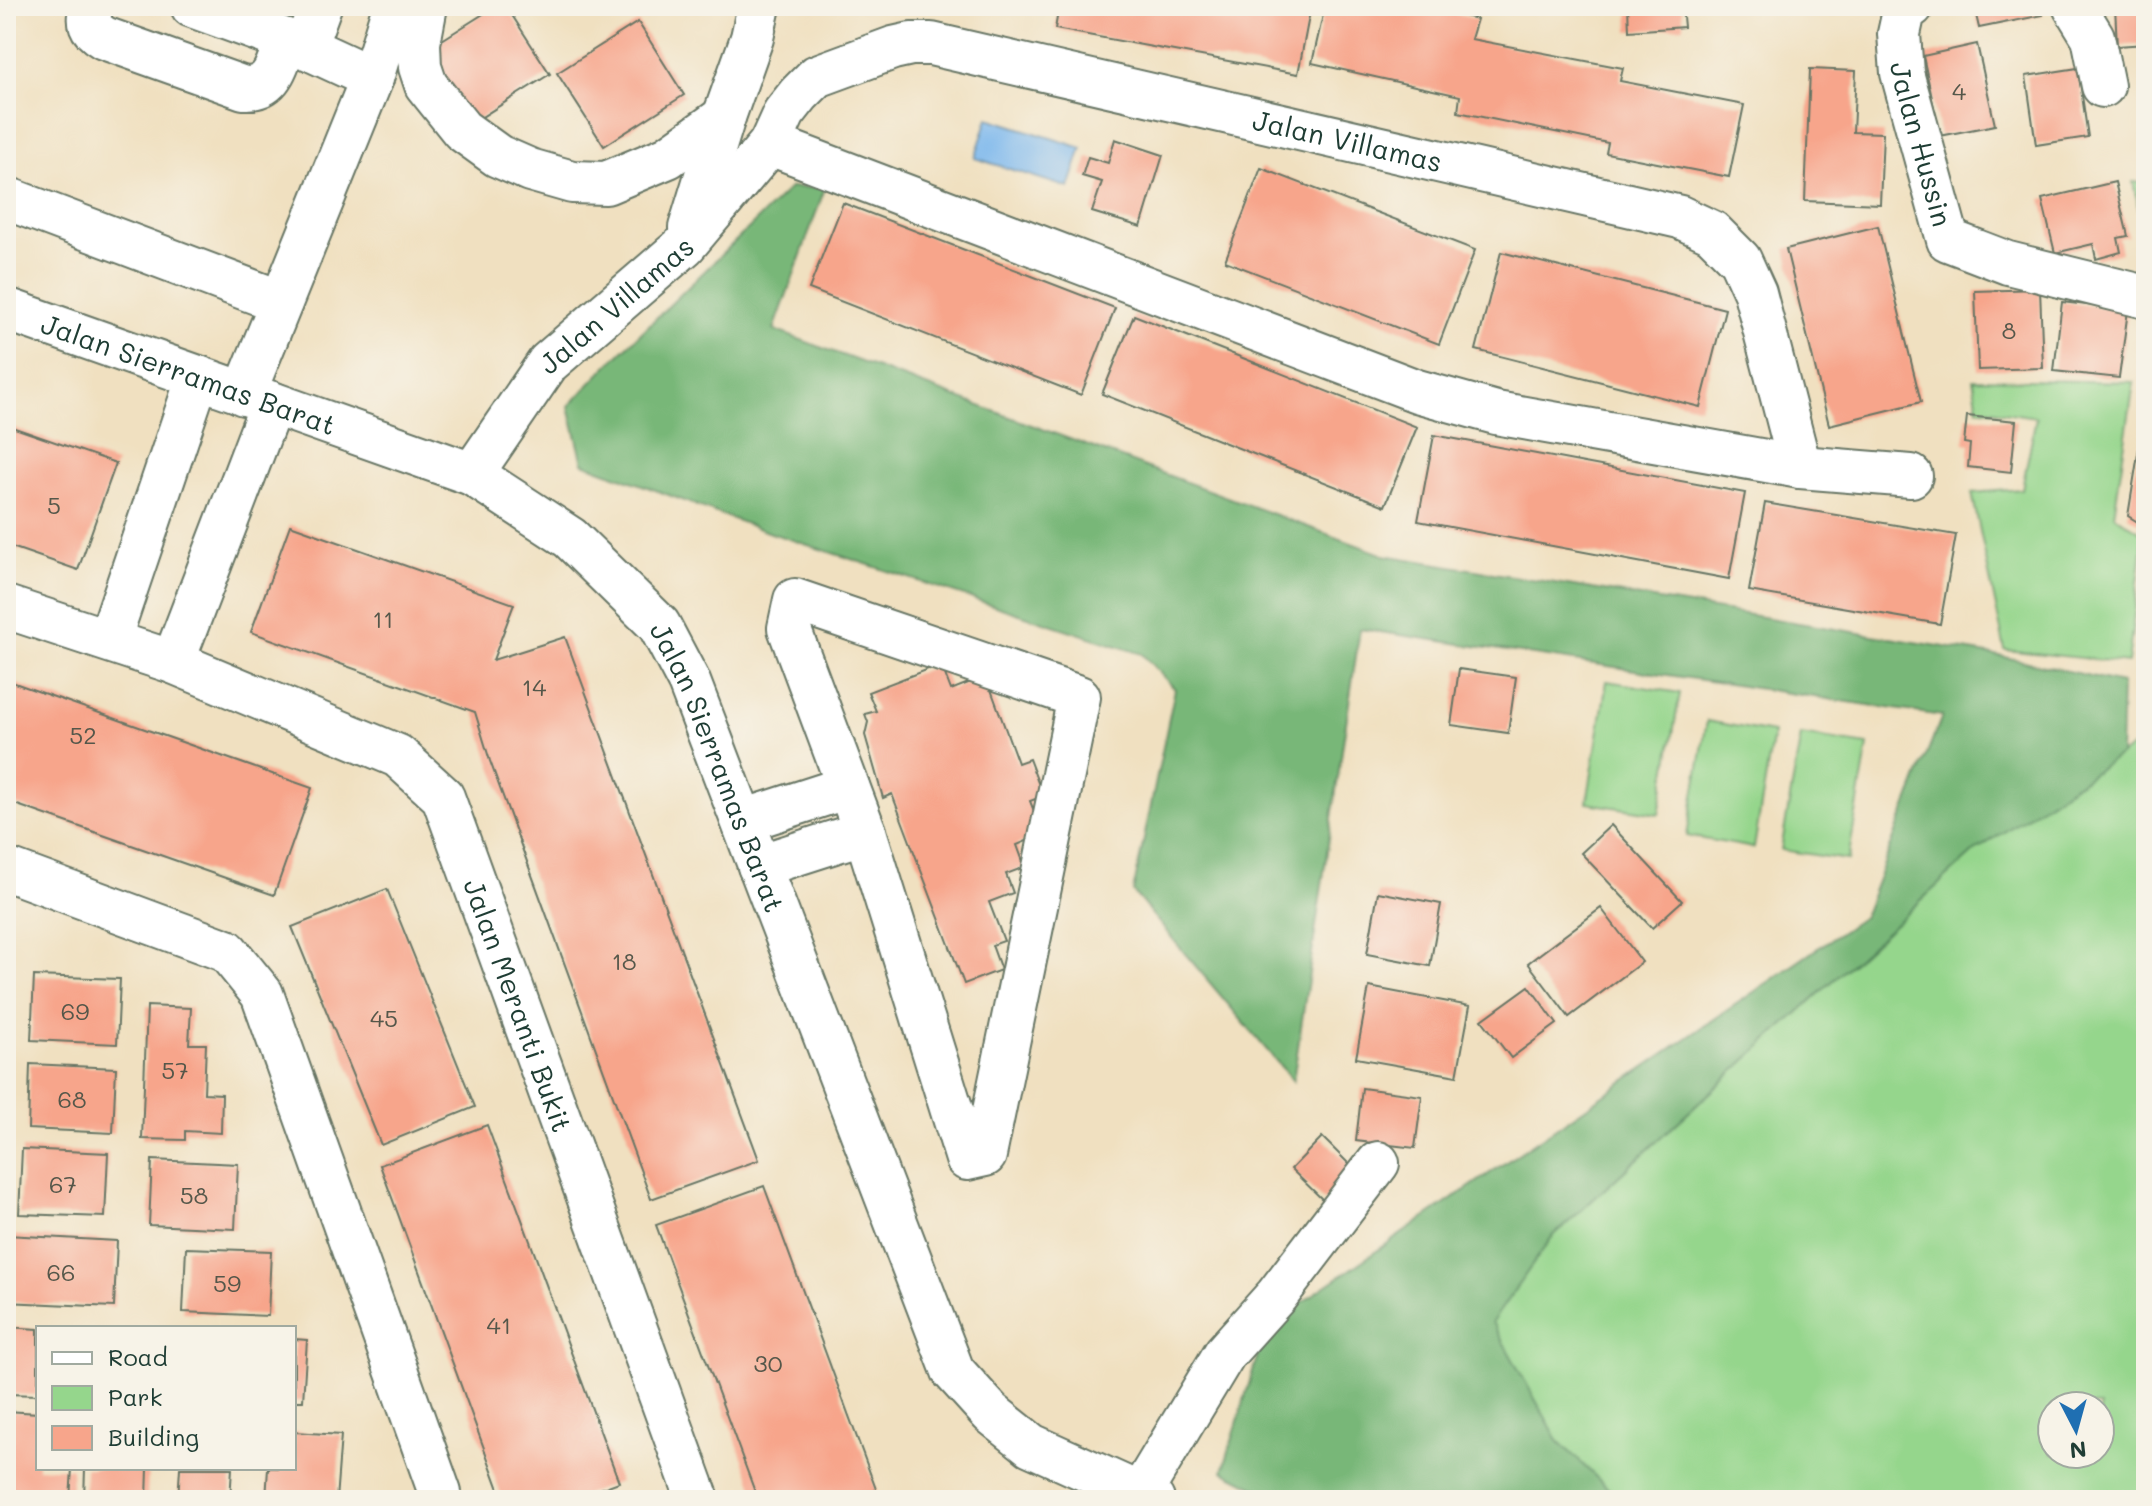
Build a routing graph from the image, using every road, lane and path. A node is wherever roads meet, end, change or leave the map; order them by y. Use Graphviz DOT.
graph roads {
  1 [pos="92,6"];
  2 [pos="192,6"];
  3 [pos="320,6"];
  4 [pos="394,6"];
  5 [pos="426,6"];
  6 [pos="759,6"];
  7 [pos="2074,6"];
  8 [pos="1905,8"];
  9 [pos="296,44"];
  10 [pos="372,78"];
  11 [pos="2103,86"];
  12 [pos="724,117"];
  13 [pos="770,144"];
  14 [pos="6,198"];
  15 [pos="685,245"];
  16 [pos="2146,297"];
  17 [pos="281,302"];
  18 [pos="6,309"];
  19 [pos="198,377"];
  20 [pos="258,398"];
  21 [pos="1800,467"];
  22 [pos="472,474"];
  23 [pos="1911,476"];
  24 [pos="6,607"];
  25 [pos="109,640"];
  26 [pos="173,662"];
  27 [pos="848,787"];
  28 [pos="743,821"];
  29 [pos="865,832"];
  30 [pos="759,866"];
  31 [pos="6,869"];
  32 [pos="1378,1163"];
  33 [pos="1146,1497"];
  34 [pos="440,1500"];
  35 [pos="698,1500"];
  1 -- 9 [label="street"];
  2 -- 9 [label="street"];
  3 -- 9 [label="street"];
  4 -- 10 [label="street"];
  5 -- 12 [label="street"];
  6 -- 12 [label="street"];
  7 -- 11 [label="street"];
  8 -- 16 [label="street, Jalan Hussin"];
  9 -- 10 [label="street"];
  10 -- 17 [label="street"];
  12 -- 15 [label="street"];
  13 -- 15 [label="street, Jalan Villamas"];
  13 -- 21 [label="street"];
  13 -- 21 [label="street, Jalan Villamas"];
  14 -- 17 [label="street"];
  15 -- 22 [label="street, Jalan Villamas"];
  17 -- 20 [label="street"];
  18 -- 19 [label="street, Jalan Sierramas Barat"];
  19 -- 20 [label="street, Jalan Sierramas Barat"];
  19 -- 25 [label="street"];
  20 -- 22 [label="street, Jalan Sierramas Barat"];
  20 -- 26 [label="street"];
  21 -- 23 [label="street"];
  22 -- 28 [label="street, Jalan Sierramas Barat"];
  24 -- 25 [label="street, Jalan Meranti Bukit"];
  25 -- 26 [label="street, Jalan Meranti Bukit"];
  26 -- 35 [label="street, Jalan Meranti Bukit"];
  27 -- 28 [label="street"];
  27 -- 29 [label="street"];
  27 -- 29 [label="street"];
  28 -- 30 [label="street, Jalan Sierramas Barat"];
  29 -- 30 [label="street"];
  30 -- 33 [label="street, Jalan Sierramas Barat"];
  31 -- 34 [label="street"];
  32 -- 33 [label="street"];
}
